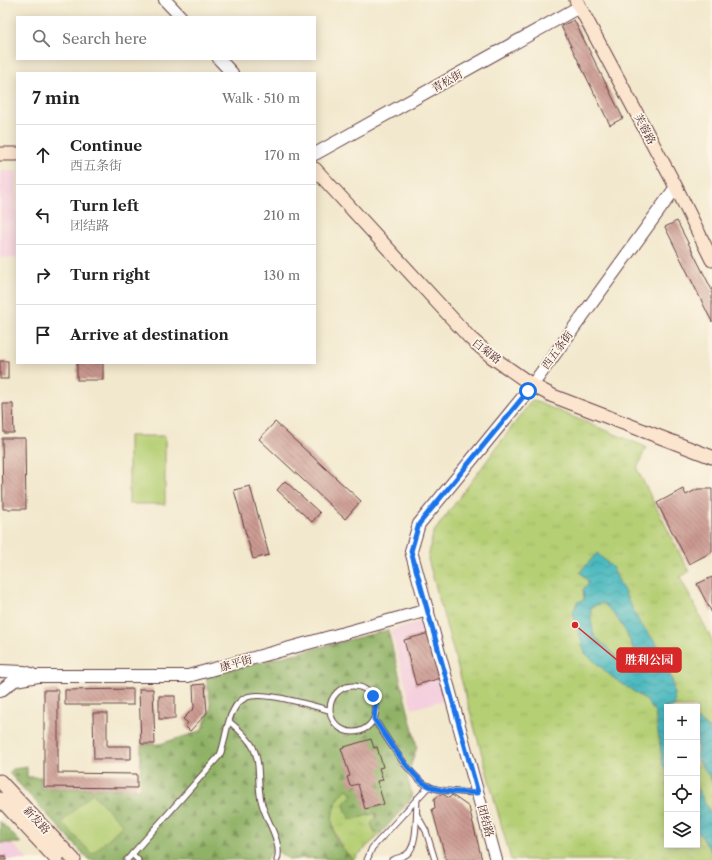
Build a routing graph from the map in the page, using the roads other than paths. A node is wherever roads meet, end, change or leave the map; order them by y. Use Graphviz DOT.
graph roads {
  1 [pos="165,0"];
  2 [pos="578,4"];
  3 [pos="180,16"];
  4 [pos="220,60"];
  5 [pos="231,72"];
  6 [pos="316,153"];
  7 [pos="0,154"];
  8 [pos="16,154"];
  9 [pos="0,162"];
  10 [pos="16,162"];
  11 [pos="316,170"];
  12 [pos="316,182"];
  13 [pos="676,187"];
  14 [pos="712,260"];
  15 [pos="530,388"];
  16 [pos="712,457"];
  17 [pos="712,466"];
  18 [pos="411,551"];
  19 [pos="428,610"];
  20 [pos="0,665"];
  21 [pos="6,671"];
  22 [pos="38,676"];
  23 [pos="0,691"];
  24 [pos="329,710"];
  25 [pos="374,719"];
  26 [pos="230,722"];
  27 [pos="0,780"];
  28 [pos="428,786"];
  29 [pos="478,793"];
  30 [pos="1,800"];
  31 [pos="417,800"];
  32 [pos="416,814"];
  33 [pos="132,854"];
  34 [pos="57,860"];
  35 [pos="74,860"];
  36 [pos="127,860"];
  37 [pos="138,860"];
  38 [pos="277,860"];
  39 [pos="367,860"];
  40 [pos="392,860"];
  41 [pos="435,860"];
  42 [pos="496,860"];
  1 -- 3 [label="street"];
  2 -- 6 [label="street, 青松街"];
  2 -- 13 [label="main road, 芙蓉路"];
  4 -- 5 [label="street"];
  7 -- 8 [label="main road"];
  9 -- 10 [label="main road"];
  11 -- 15 [label="main road, 白菊路"];
  12 -- 15 [label="main road, 白菊路"];
  13 -- 14 [label="main road, 芙蓉路"];
  13 -- 15 [label="street, 西五条街"];
  15 -- 16 [label="main road, 白菊路"];
  15 -- 17 [label="main road, 白菊路"];
  15 -- 18 [label="street, 西五条街"];
  18 -- 19 [label="street, 团结路"];
  19 -- 22 [label="street, 康平街"];
  19 -- 29 [label="street, 团结路"];
  20 -- 21 [label="street"];
  21 -- 22 [label="street"];
  22 -- 23 [label="street"];
  24 -- 25 [label="lane"];
  24 -- 25 [label="lane"];
  24 -- 26 [label="lane"];
  25 -- 28 [label="lane"];
  26 -- 33 [label="lane"];
  26 -- 38 [label="lane"];
  27 -- 35 [label="main road, 新发路"];
  28 -- 29 [label="lane"];
  28 -- 31 [label="lane"];
  29 -- 42 [label="street, 团结路"];
  30 -- 34 [label="main road, 新发路"];
  31 -- 32 [label="lane"];
  31 -- 39 [label="lane"];
  32 -- 40 [label="lane"];
  32 -- 41 [label="lane"];
  33 -- 36 [label="lane"];
  33 -- 37 [label="lane"];
}
